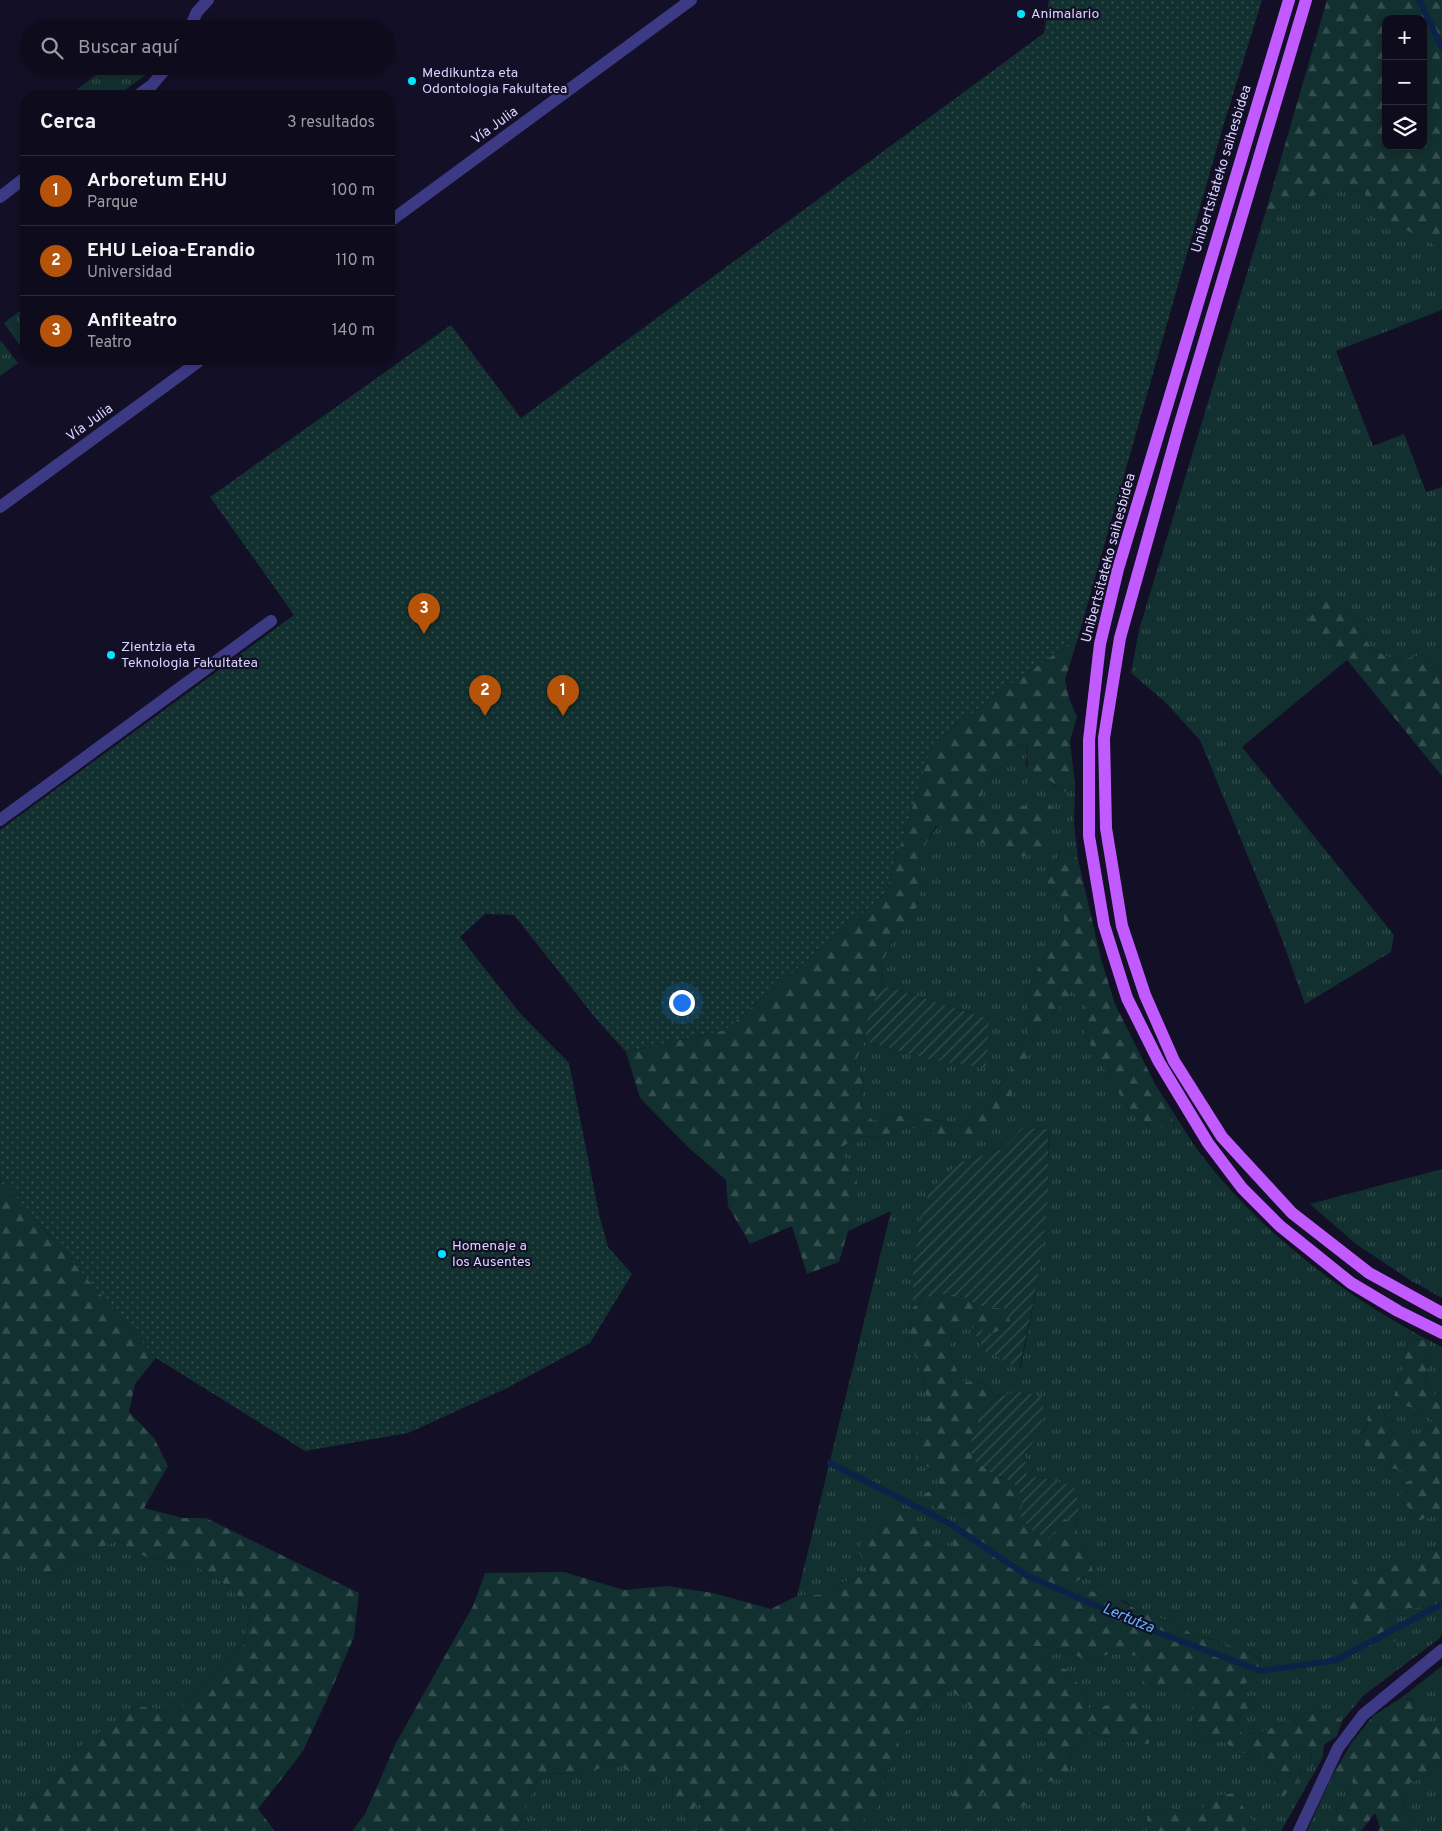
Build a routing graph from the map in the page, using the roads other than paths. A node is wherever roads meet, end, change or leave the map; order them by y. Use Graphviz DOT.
graph roads {
  1 [pos="208,0"];
  2 [pos="691,0"];
  3 [pos="1288,0"];
  4 [pos="1306,0"];
  5 [pos="193,20"];
  6 [pos="160,75"];
  7 [pos="145,90"];
  8 [pos="20,182"];
  9 [pos="0,197"];
  10 [pos="395,218"];
  11 [pos="194,365"];
  12 [pos="0,507"];
  13 [pos="271,621"];
  14 [pos="0,820"];
  15 [pos="1442,1314"];
  16 [pos="1442,1333"];
  17 [pos="1442,1650"];
  18 [pos="1299,1831"];
  1 -- 5 [label="street"];
  2 -- 10 [label="street, Vía Julia"];
  3 -- 16 [label="main road, Unibertsitateko saihesbidea"];
  4 -- 15 [label="main road"];
  6 -- 7 [label="street"];
  8 -- 9 [label="street"];
  11 -- 12 [label="street, Vía Julia"];
  13 -- 14 [label="street"];
  17 -- 18 [label="street"];
}
